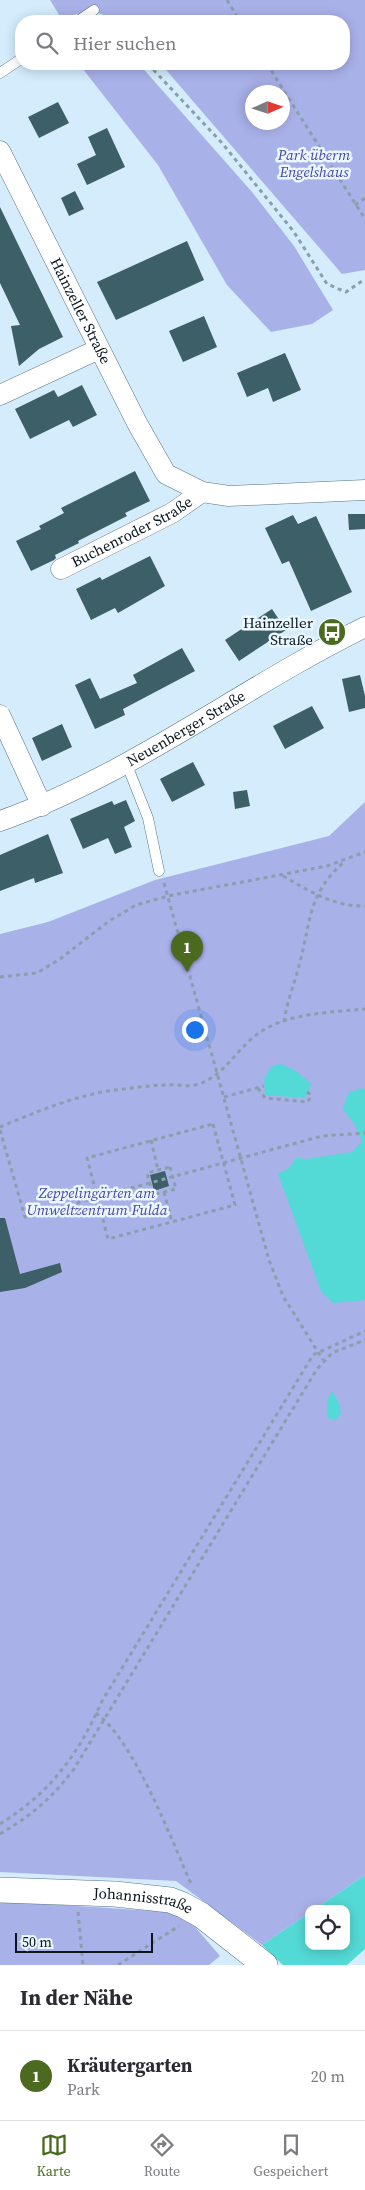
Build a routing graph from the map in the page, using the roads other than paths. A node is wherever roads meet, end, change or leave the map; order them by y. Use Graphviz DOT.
graph roads {
  1 [pos="94,10"];
  2 [pos="87,15"];
  3 [pos="15,63"];
  4 [pos="0,73"];
  5 [pos="0,152"];
  6 [pos="100,350"];
  7 [pos="0,395"];
  8 [pos="365,488"];
  9 [pos="202,492"];
  10 [pos="61,568"];
  11 [pos="365,627"];
  12 [pos="0,715"];
  13 [pos="127,765"];
  14 [pos="42,806"];
  15 [pos="0,821"];
  16 [pos="160,870"];
  17 [pos="0,1890"];
  18 [pos="265,1965"];
  1 -- 2 [label="lane"];
  3 -- 4 [label="lane"];
  5 -- 6 [label="street, Hainzeller Straße"];
  6 -- 7 [label="street"];
  6 -- 9 [label="street, Hainzeller Straße"];
  8 -- 9 [label="street, Hainzeller Straße"];
  9 -- 10 [label="street, Buchenroder Straße"];
  11 -- 13 [label="street, Neuenberger Straße"];
  12 -- 14 [label="street"];
  13 -- 14 [label="street, Neuenberger Straße"];
  13 -- 16 [label="lane"];
  14 -- 15 [label="street, Neuenberger Straße"];
  17 -- 18 [label="street, Johannisstraße"];
}
